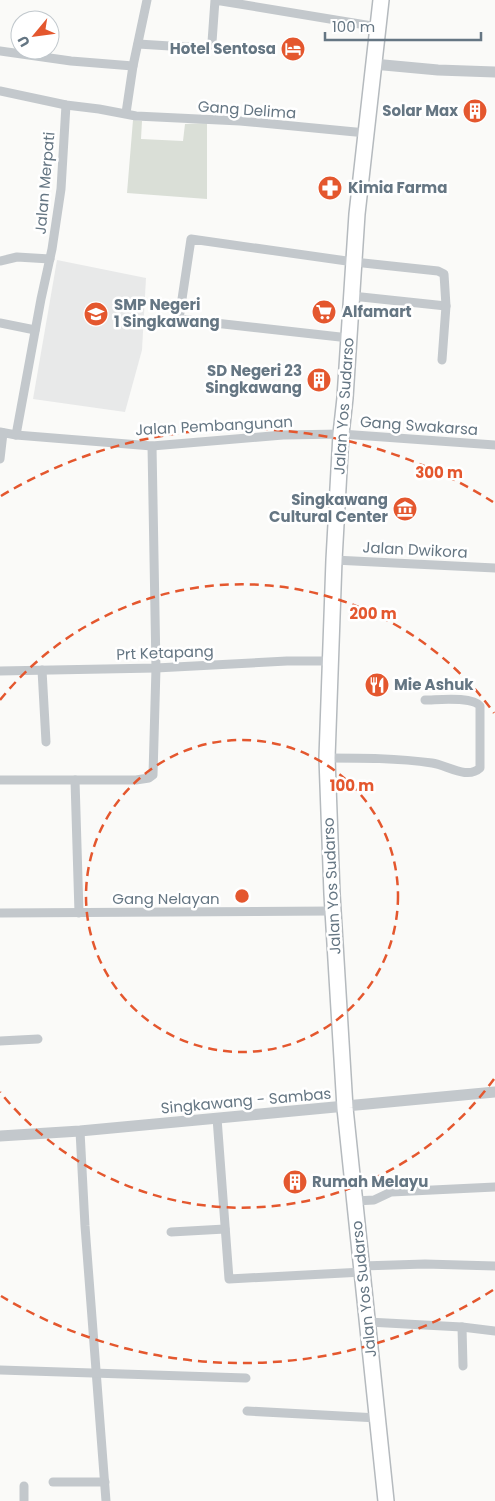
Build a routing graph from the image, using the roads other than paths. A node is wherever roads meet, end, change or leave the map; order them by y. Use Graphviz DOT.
graph roads {
  1 [pos="147,0"];
  2 [pos="381,0"];
  3 [pos="378,27"];
  4 [pos="138,44"];
  5 [pos="0,51"];
  6 [pos="373,64"];
  7 [pos="133,66"];
  8 [pos="495,72"];
  9 [pos="0,91"];
  10 [pos="66,105"];
  11 [pos="126,113"];
  12 [pos="366,133"];
  13 [pos="50,260"];
  14 [pos="0,261"];
  15 [pos="354,262"];
  16 [pos="352,296"];
  17 [pos="446,306"];
  18 [pos="0,323"];
  19 [pos="35,330"];
  20 [pos="349,338"];
  21 [pos="442,360"];
  22 [pos="2,433"];
  23 [pos="341,434"];
  24 [pos="16,435"];
  25 [pos="495,445"];
  26 [pos="152,446"];
  27 [pos="0,459"];
  28 [pos="334,560"];
  29 [pos="495,568"];
  30 [pos="330,661"];
  31 [pos="156,668"];
  32 [pos="42,670"];
  33 [pos="0,671"];
  34 [pos="425,700"];
  35 [pos="46,742"];
  36 [pos="327,758"];
  37 [pos="0,780"];
  38 [pos="75,780"];
  39 [pos="333,911"];
  40 [pos="0,913"];
  41 [pos="79,913"];
  42 [pos="38,1039"];
  43 [pos="0,1041"];
  44 [pos="495,1092"];
  45 [pos="345,1108"];
  46 [pos="217,1118"];
  47 [pos="80,1131"];
  48 [pos="0,1136"];
  49 [pos="495,1187"];
  50 [pos="355,1201"];
  51 [pos="225,1229"];
  52 [pos="171,1232"];
  53 [pos="495,1266"];
  54 [pos="363,1269"];
  55 [pos="368,1322"];
  56 [pos="462,1327"];
  57 [pos="495,1331"];
  58 [pos="463,1366"];
  59 [pos="0,1370"];
  60 [pos="96,1374"];
  61 [pos="246,1378"];
  62 [pos="247,1411"];
  63 [pos="378,1418"];
  64 [pos="53,1482"];
  65 [pos="105,1482"];
  66 [pos="24,1486"];
  67 [pos="24,1501"];
  68 [pos="106,1501"];
  69 [pos="386,1501"];
  1 -- 4 [label="street"];
  2 -- 3 [label="main road, Jalan Yos Sudarso"];
  3 -- 4 [label="street"];
  3 -- 6 [label="main road, Jalan Yos Sudarso"];
  4 -- 7 [label="street"];
  5 -- 7 [label="street"];
  6 -- 8 [label="street"];
  6 -- 12 [label="main road, Jalan Yos Sudarso"];
  7 -- 11 [label="street"];
  9 -- 10 [label="street"];
  10 -- 11 [label="street"];
  10 -- 13 [label="street, Jalan Merpati"];
  11 -- 12 [label="street, Gang Delima"];
  12 -- 15 [label="main road, Jalan Yos Sudarso"];
  13 -- 14 [label="street"];
  13 -- 19 [label="street, Jalan Merpati"];
  15 -- 16 [label="main road, Jalan Yos Sudarso"];
  15 -- 17 [label="street"];
  15 -- 20 [label="street"];
  16 -- 17 [label="street"];
  16 -- 20 [label="main road, Jalan Yos Sudarso"];
  17 -- 21 [label="street"];
  18 -- 19 [label="street"];
  19 -- 24 [label="street, Jalan Merpati"];
  20 -- 23 [label="main road, Jalan Yos Sudarso"];
  22 -- 24 [label="street, Jalan Pembangunan"];
  22 -- 27 [label="street"];
  23 -- 25 [label="street, Gang Swakarsa"];
  23 -- 26 [label="street, Jalan Pembangunan"];
  23 -- 28 [label="main road, Jalan Yos Sudarso"];
  24 -- 26 [label="street, Jalan Pembangunan"];
  26 -- 31 [label="street"];
  28 -- 29 [label="street, Jalan Dwikora"];
  28 -- 30 [label="main road, Jalan Yos Sudarso"];
  30 -- 31 [label="street, Prt Ketapang"];
  30 -- 36 [label="main road, Jalan Yos Sudarso"];
  31 -- 32 [label="street, Prt Ketapang"];
  31 -- 38 [label="street"];
  32 -- 33 [label="street, Prt Ketapang"];
  32 -- 35 [label="street"];
  34 -- 36 [label="street"];
  36 -- 39 [label="main road, Jalan Yos Sudarso"];
  37 -- 38 [label="street"];
  38 -- 41 [label="street"];
  39 -- 41 [label="street, Gang Nelayan"];
  39 -- 45 [label="main road, Jalan Yos Sudarso"];
  40 -- 41 [label="street, Gang Nelayan"];
  42 -- 43 [label="street"];
  44 -- 45 [label="street, Singkawang - Sambas"];
  45 -- 46 [label="street, Singkawang - Sambas"];
  45 -- 50 [label="main road, Jalan Yos Sudarso"];
  46 -- 47 [label="street, Singkawang - Sambas"];
  46 -- 51 [label="street"];
  47 -- 48 [label="street, Singkawang - Sambas"];
  47 -- 60 [label="street"];
  49 -- 50 [label="street"];
  50 -- 54 [label="main road, Jalan Yos Sudarso"];
  51 -- 52 [label="street"];
  51 -- 54 [label="street"];
  53 -- 54 [label="street"];
  54 -- 55 [label="main road, Jalan Yos Sudarso"];
  55 -- 56 [label="street"];
  55 -- 63 [label="main road, Jalan Yos Sudarso"];
  56 -- 57 [label="street"];
  56 -- 58 [label="street"];
  59 -- 60 [label="street"];
  60 -- 61 [label="street"];
  60 -- 65 [label="street"];
  62 -- 63 [label="street"];
  63 -- 69 [label="main road, Jalan Yos Sudarso"];
  64 -- 65 [label="street"];
  65 -- 68 [label="street"];
  66 -- 67 [label="street"];
}
